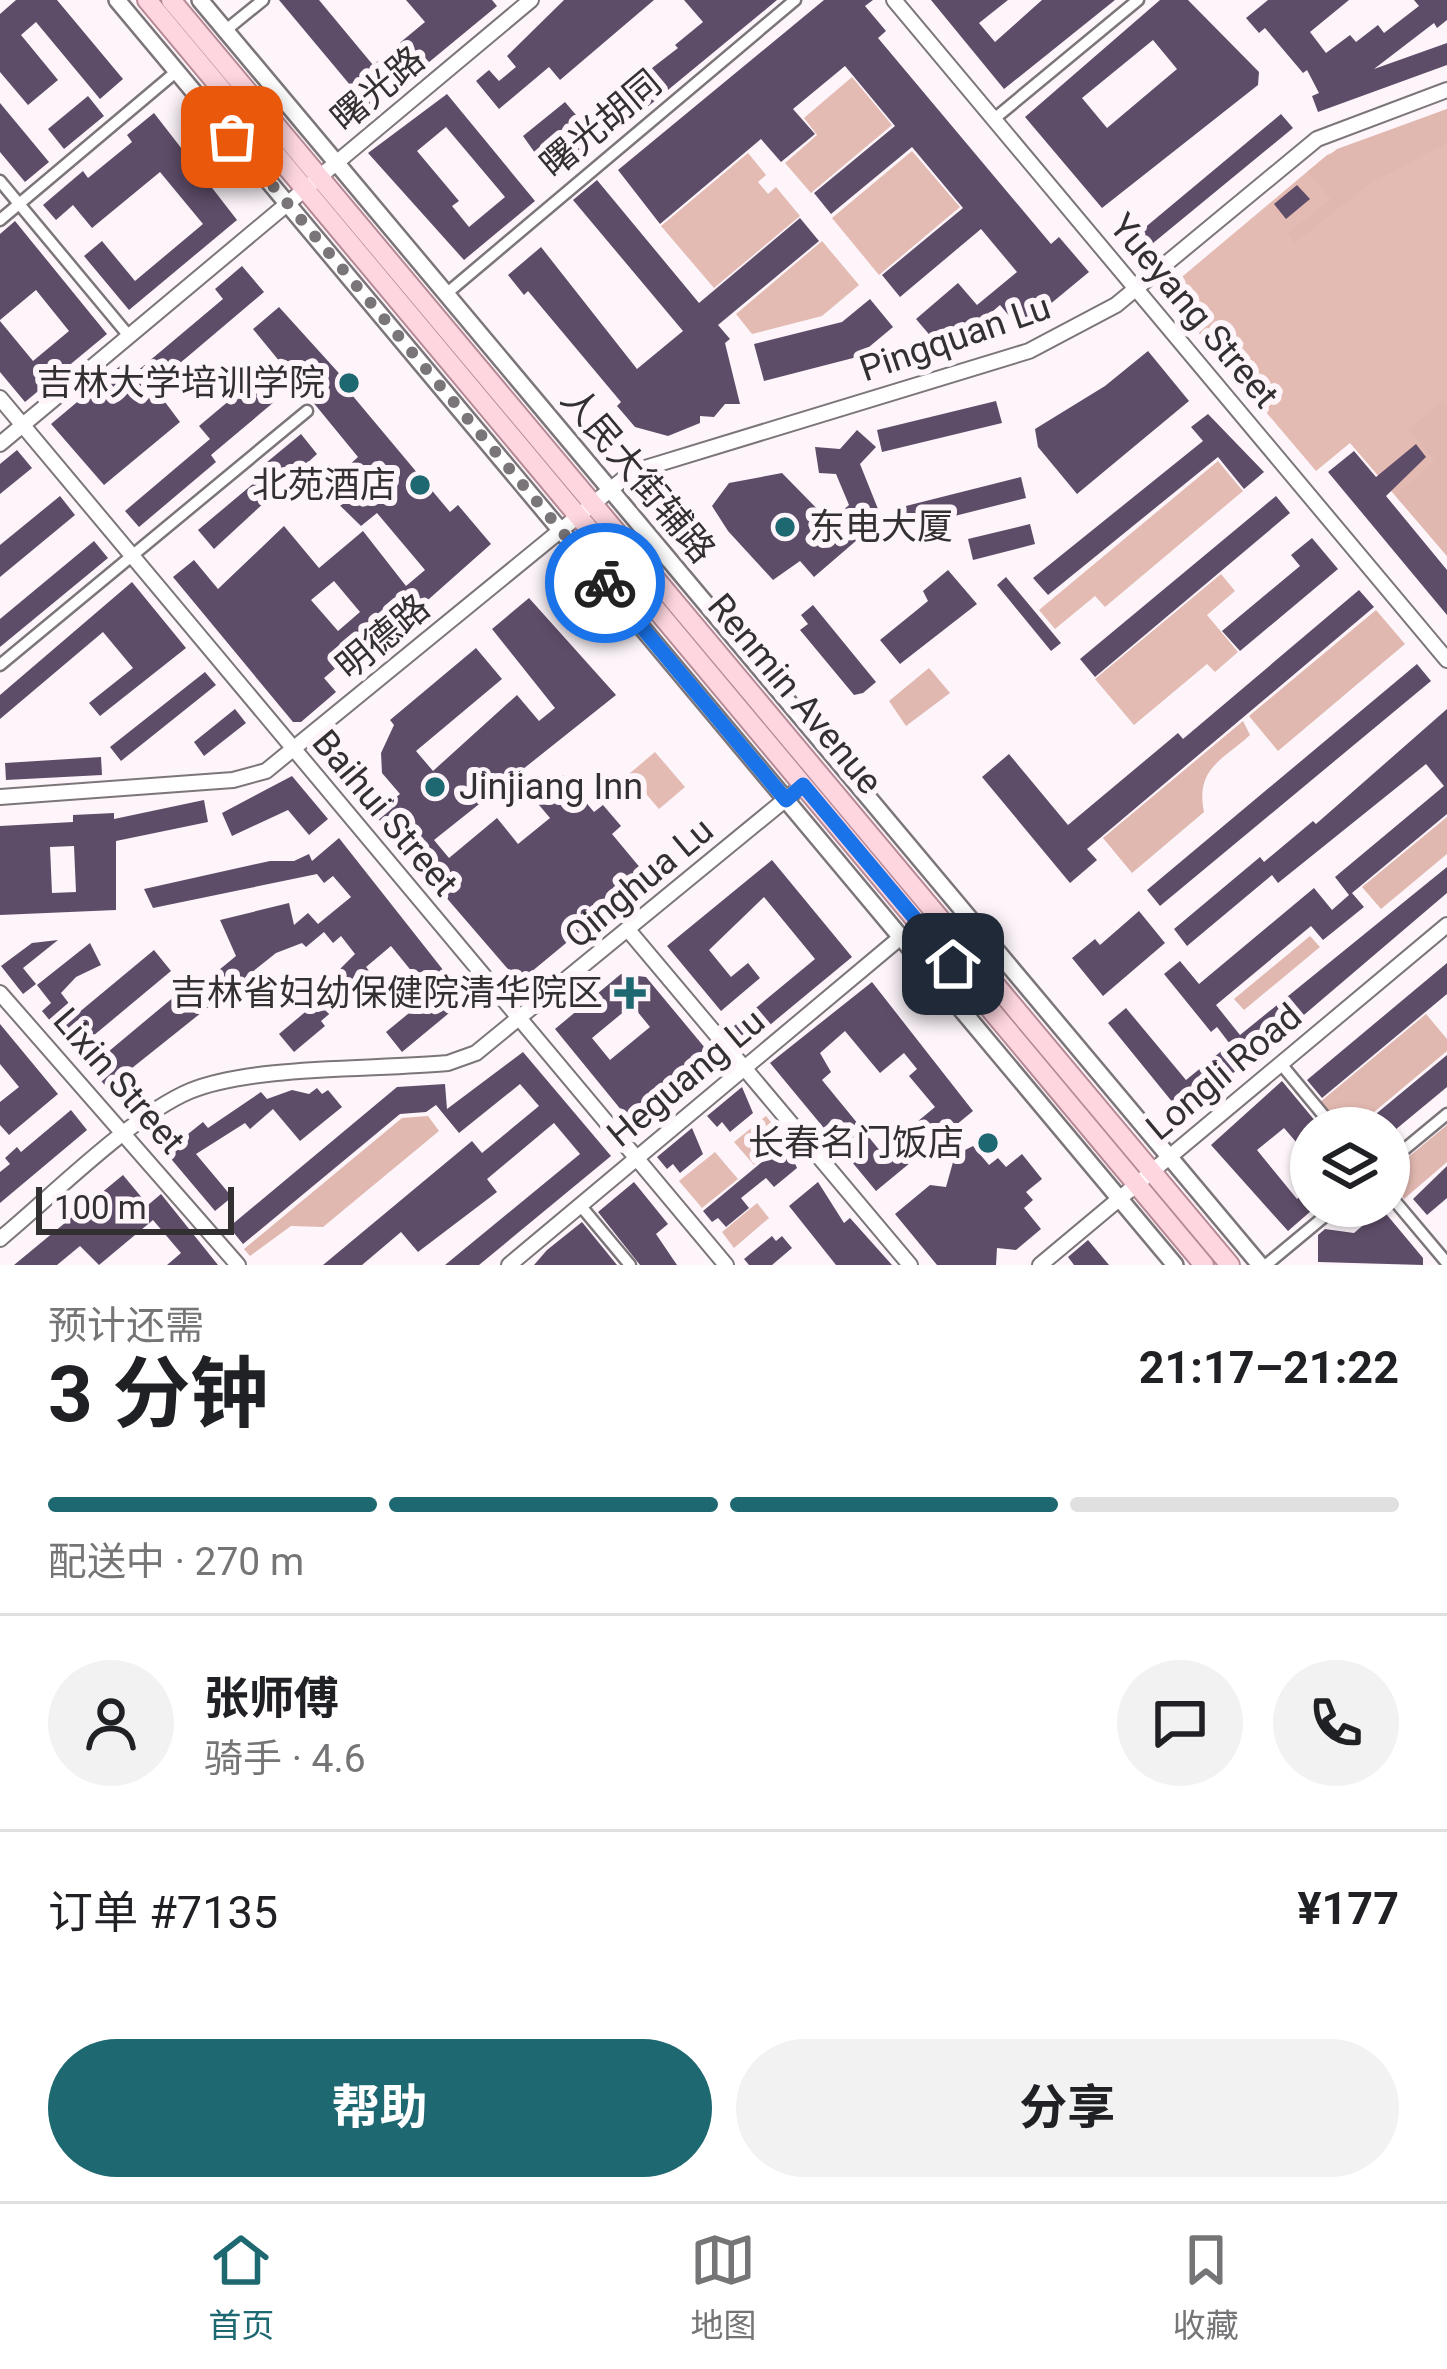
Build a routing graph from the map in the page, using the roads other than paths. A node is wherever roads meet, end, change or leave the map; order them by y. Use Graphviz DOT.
graph roads {
  1 [pos="117,0"];
  2 [pos="147,0"];
  3 [pos="171,0"];
  4 [pos="200,0"];
  5 [pos="262,0"];
  6 [pos="531,0"];
  7 [pos="795,0"];
  8 [pos="894,0"];
  9 [pos="1138,0"];
  10 [pos="226,31"];
  11 [pos="177,71"];
  12 [pos="1447,90"];
  13 [pos="994,119"];
  14 [pos="337,163"];
  15 [pos="0,181"];
  16 [pos="312,183"];
  17 [pos="20,204"];
  18 [pos="288,204"];
  19 [pos="0,220"];
  20 [pos="1136,289"];
  21 [pos="446,294"];
  22 [pos="129,336"];
  23 [pos="0,398"];
  24 [pos="307,411"];
  25 [pos="22,424"];
  26 [pos="0,443"];
  27 [pos="609,488"];
  28 [pos="585,509"];
  29 [pos="560,529"];
  30 [pos="132,556"];
  31 [pos="1447,660"];
  32 [pos="0,665"];
  33 [pos="294,751"];
  34 [pos="803,785"];
  35 [pos="0,797"];
  36 [pos="786,800"];
  37 [pos="1447,925"];
  38 [pos="629,931"];
  39 [pos="901,937"];
  40 [pos="0,993"];
  41 [pos="521,1021"];
  42 [pos="1281,1064"];
  43 [pos="744,1068"];
  44 [pos="1317,1107"];
  45 [pos="1447,1114"];
  46 [pos="127,1135"];
  47 [pos="1410,1145"];
  48 [pos="1169,1156"];
  49 [pos="636,1158"];
  50 [pos="1144,1178"];
  51 [pos="1119,1198"];
  52 [pos="580,1205"];
  53 [pos="1410,1219"];
  54 [pos="1311,1227"];
  55 [pos="0,1239"];
  56 [pos="1447,1263"];
  57 [pos="238,1265"];
  58 [pos="509,1265"];
  59 [pos="630,1265"];
  60 [pos="726,1265"];
  61 [pos="910,1265"];
  62 [pos="1040,1265"];
  63 [pos="1175,1265"];
  64 [pos="1204,1265"];
  65 [pos="1230,1265"];
  66 [pos="1263,1265"];
  1 -- 11 [label="main road"];
  2 -- 16 [label="main road, Renmin Avenue"];
  3 -- 16 [label="main road, Renmin Avenue"];
  4 -- 10 [label="main road, 人民大街辅路"];
  5 -- 10 [label="street"];
  6 -- 14 [label="street, 曙光路"];
  7 -- 21 [label="street, 曙光胡同"];
  8 -- 13 [label="street, Yueyang Street"];
  9 -- 13 [label="street"];
  10 -- 14 [label="main road, 人民大街辅路"];
  11 -- 17 [label="street"];
  11 -- 18 [label="main road"];
  12 -- 20 [label="street, Pingquan Lu"];
  13 -- 20 [label="street, Yueyang Street"];
  14 -- 16 [label="street, 曙光路"];
  14 -- 21 [label="main road, 人民大街辅路"];
  15 -- 17 [label="street"];
  16 -- 18 [label="street, 曙光路"];
  16 -- 28 [label="main road, Renmin Avenue"];
  17 -- 19 [label="street"];
  17 -- 22 [label="street"];
  18 -- 22 [label="street, 曙光路"];
  18 -- 29 [label="main road"];
  20 -- 27 [label="street, Pingquan Lu"];
  20 -- 31 [label="street, Yueyang Street"];
  21 -- 27 [label="main road, 人民大街辅路"];
  22 -- 25 [label="street, 曙光路"];
  23 -- 25 [label="street, Baihui Street"];
  24 -- 30 [label="street"];
  25 -- 26 [label="street, 曙光路"];
  25 -- 30 [label="street, Baihui Street"];
  27 -- 28 [label="street, Pingquan Lu"];
  27 -- 48 [label="main road, 人民大街辅路"];
  28 -- 29 [label="street, 明德路"];
  28 -- 34 [label="main road, Renmin Avenue"];
  28 -- 50 [label="main road, Renmin Avenue"];
  29 -- 33 [label="street, 明德路"];
  29 -- 36 [label="main road"];
  30 -- 32 [label="street"];
  30 -- 33 [label="street, Baihui Street"];
  33 -- 35 [label="street, 明德路"];
  33 -- 41 [label="street, Baihui Street"];
  34 -- 36 [label="street, Qinghua Lu"];
  34 -- 50 [label="main road, Renmin Avenue"];
  36 -- 38 [label="street, Qinghua Lu"];
  36 -- 39 [label="main road"];
  37 -- 42 [label="street, Longli Road"];
  38 -- 41 [label="street, Qinghua Lu"];
  38 -- 43 [label="street"];
  39 -- 43 [label="street, Heguang Lu"];
  39 -- 51 [label="main road"];
  40 -- 46 [label="street, Lixin Street"];
  41 -- 46 [label="street, Qinghua Lu"];
  41 -- 49 [label="street, Baihui Street"];
  42 -- 44 [label="street"];
  42 -- 48 [label="street, Longli Road"];
  43 -- 49 [label="street, Heguang Lu"];
  43 -- 61 [label="street"];
  45 -- 47 [label="street"];
  46 -- 55 [label="street, Qinghua Lu"];
  46 -- 57 [label="street, Lixin Street"];
  48 -- 50 [label="street, Longli Road"];
  48 -- 66 [label="main road, 人民大街辅路"];
  49 -- 52 [label="street, Heguang Lu"];
  49 -- 60 [label="street, Baihui Street"];
  50 -- 51 [label="street, Longli Road"];
  50 -- 64 [label="main road, Renmin Avenue"];
  50 -- 65 [label="main road, Renmin Avenue"];
  51 -- 62 [label="street, Longli Road"];
  51 -- 63 [label="main road"];
  52 -- 58 [label="street, Heguang Lu"];
  52 -- 59 [label="street"];
  53 -- 56 [label="street"];
  54 -- 66 [label="street"];
}
